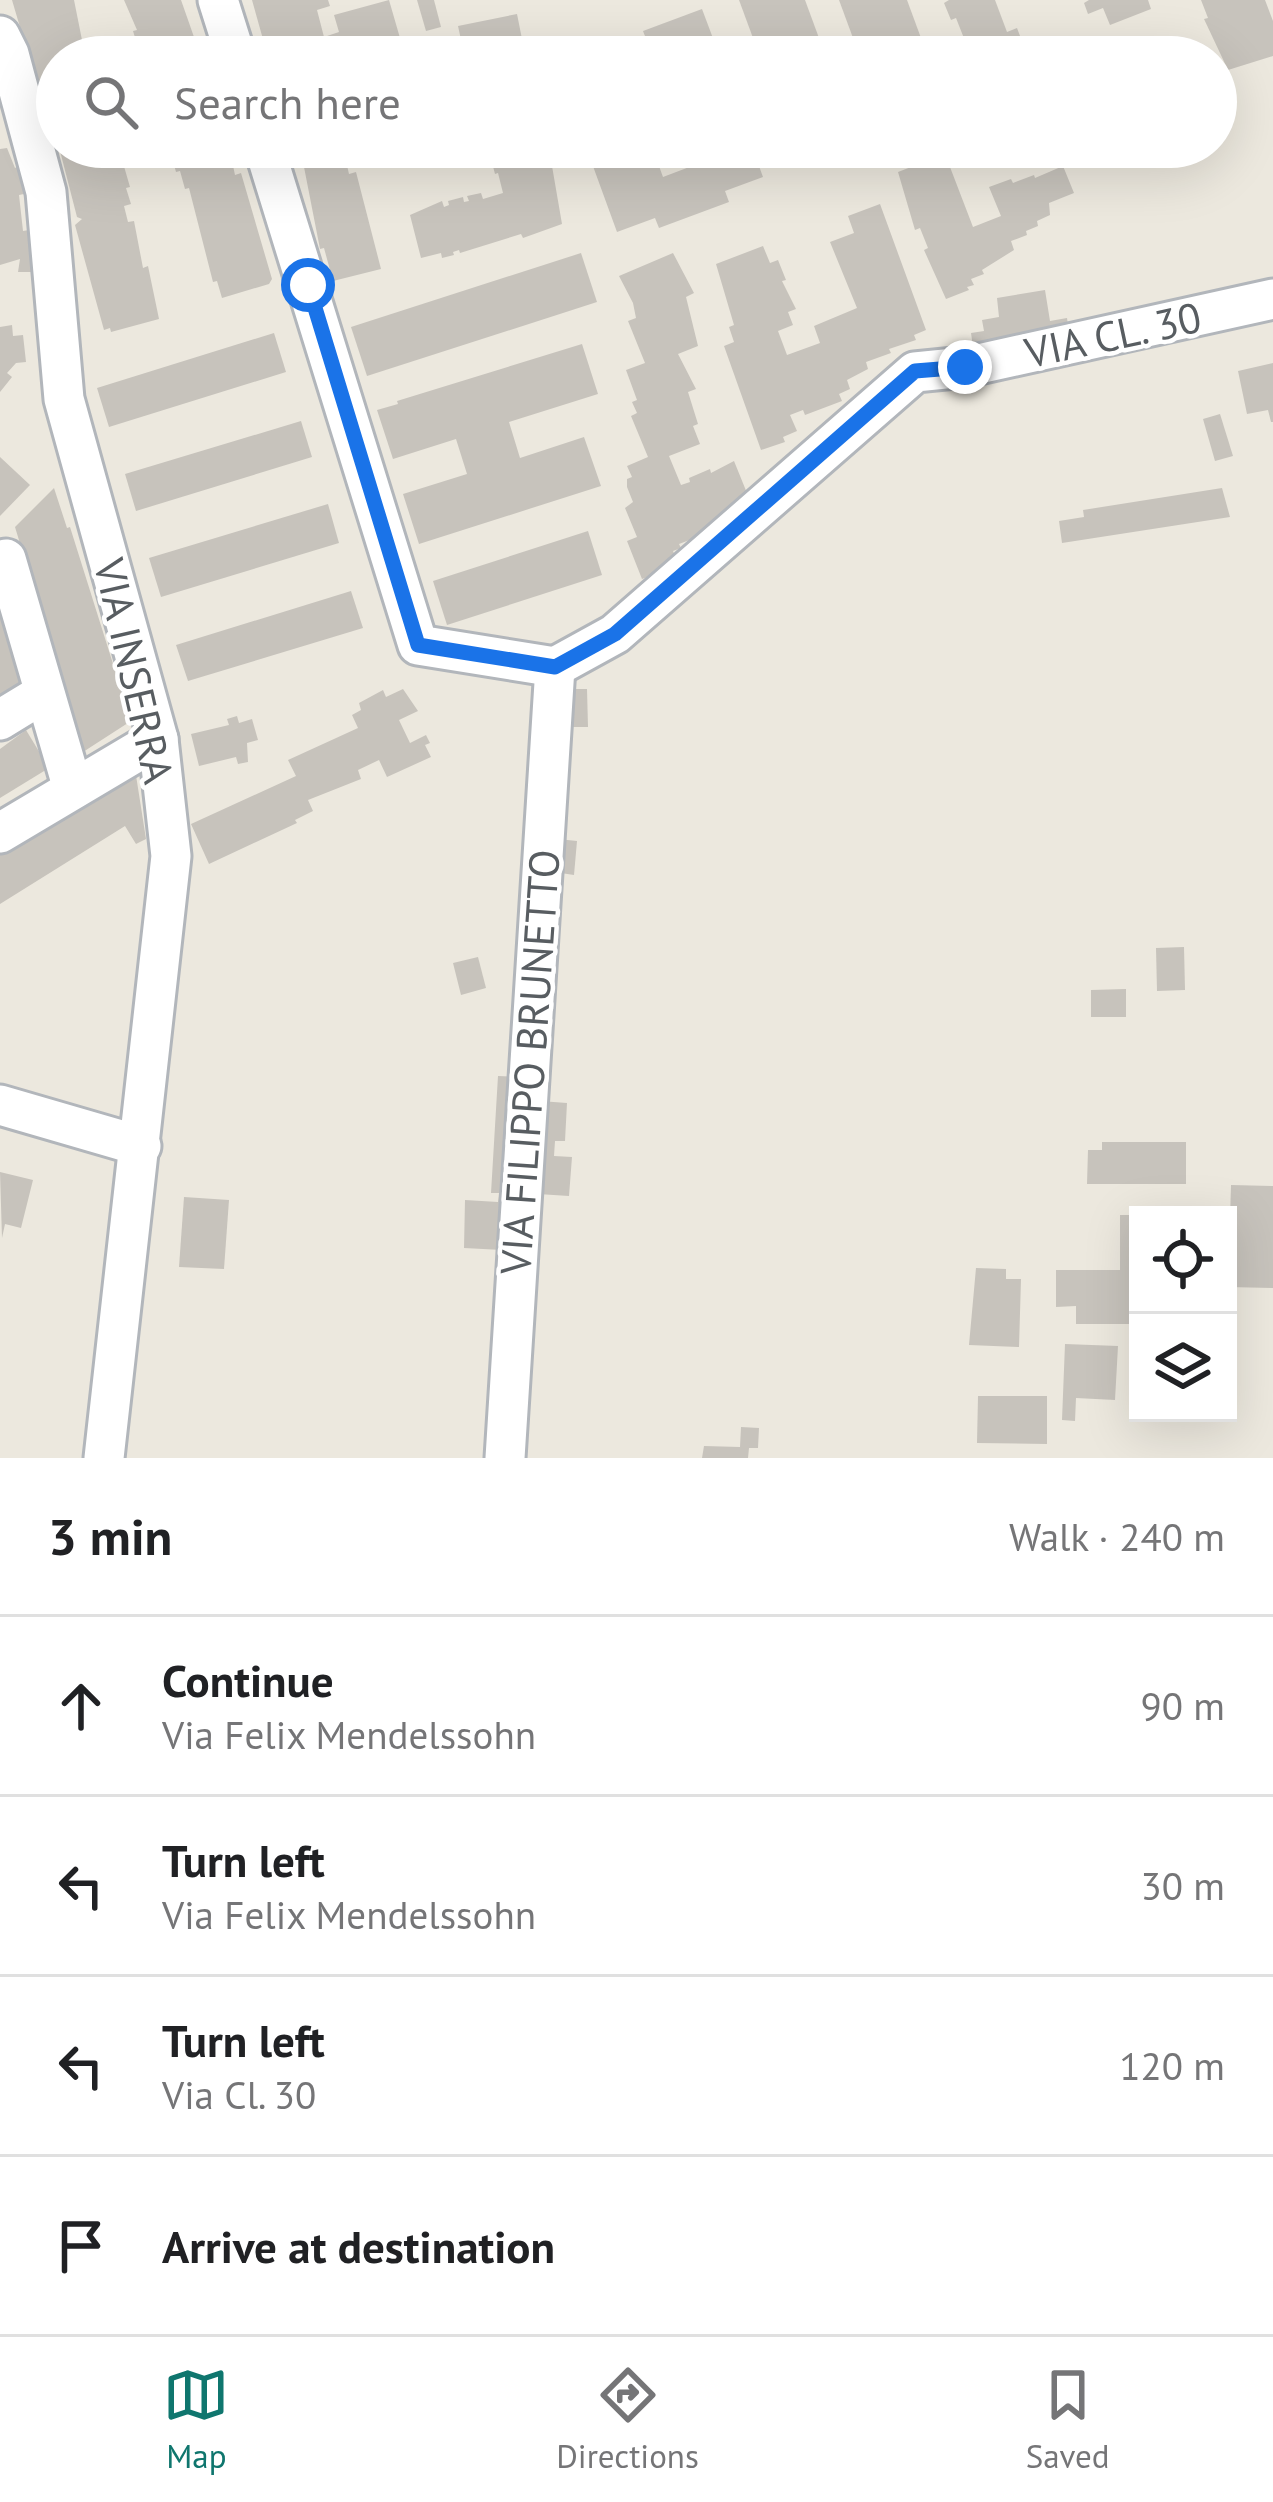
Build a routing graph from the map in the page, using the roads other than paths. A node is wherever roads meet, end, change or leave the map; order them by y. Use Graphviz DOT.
graph roads {
  1 [pos="218,0"];
  2 [pos="0,36"];
  3 [pos="229,36"];
  4 [pos="36,155"];
  5 [pos="40,168"];
  6 [pos="271,168"];
  7 [pos="1273,299"];
  8 [pos="6,560"];
  9 [pos="555,667"];
  10 [pos="44,692"];
  11 [pos="0,720"];
  12 [pos="158,739"];
  13 [pos="73,789"];
  14 [pos="0,832"];
  15 [pos="0,1105"];
  16 [pos="141,1146"];
  17 [pos="104,1458"];
  18 [pos="505,1458"];
  1 -- 3 [label="street"];
  2 -- 4 [label="street, VIA INSERRA"];
  5 -- 12 [label="street, VIA INSERRA"];
  6 -- 9 [label="street"];
  7 -- 9 [label="street, VIA CL. 30"];
  8 -- 10 [label="street"];
  9 -- 18 [label="street, VIA FILIPPO BRUNETTO"];
  10 -- 11 [label="street"];
  10 -- 13 [label="street"];
  12 -- 13 [label="street"];
  12 -- 16 [label="street, VIA INSERRA"];
  13 -- 14 [label="street"];
  15 -- 16 [label="street"];
  16 -- 17 [label="street, VIA INSERRA"];
}
